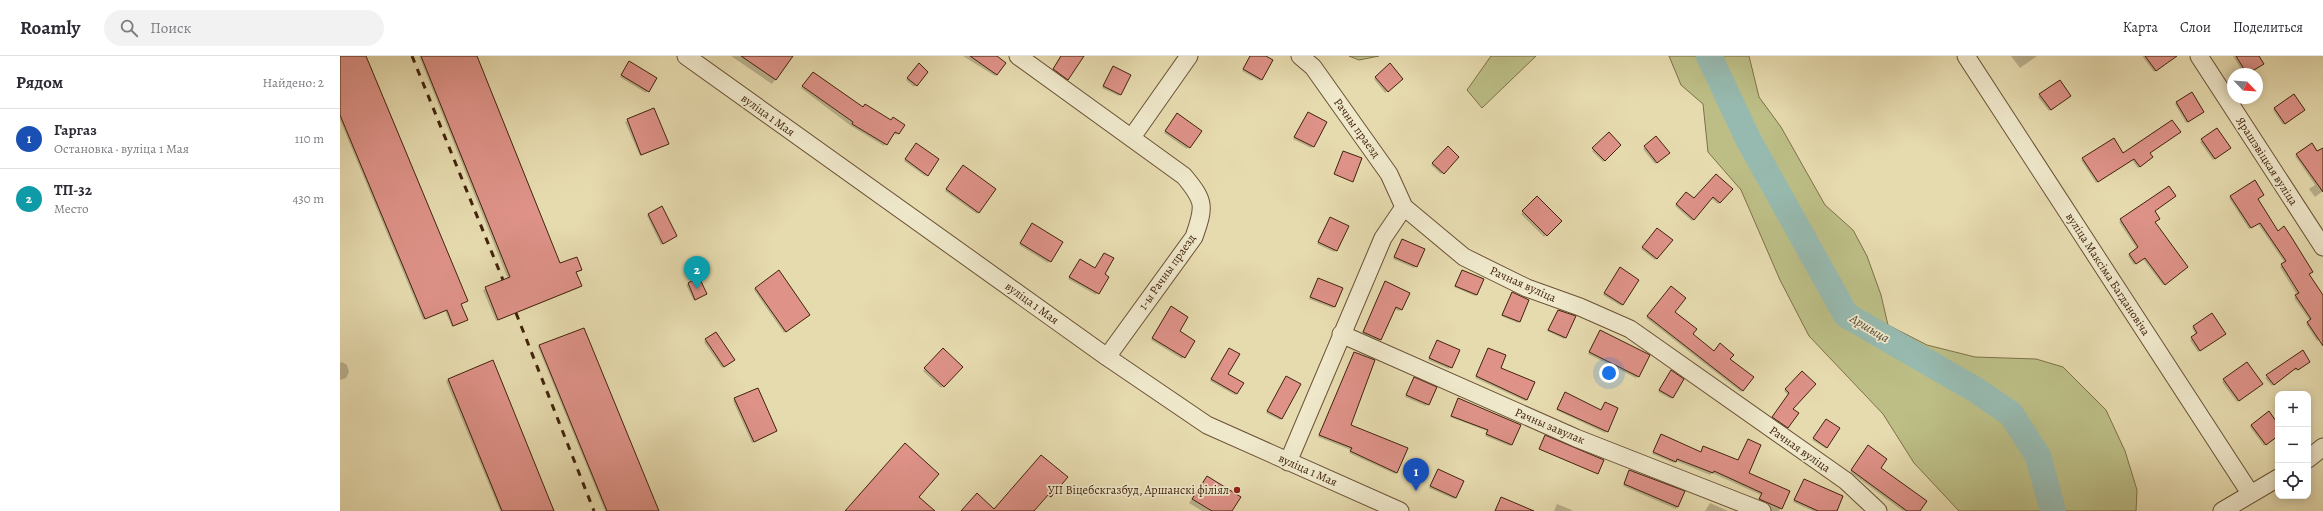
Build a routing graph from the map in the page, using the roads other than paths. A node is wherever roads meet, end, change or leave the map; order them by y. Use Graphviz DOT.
graph roads {
  1 [pos="686,56"];
  2 [pos="1018,56"];
  3 [pos="1189,56"];
  4 [pos="1300,56"];
  5 [pos="1966,56"];
  6 [pos="2199,56"];
  7 [pos="1132,137"];
  8 [pos="1404,207"];
  9 [pos="2323,247"];
  10 [pos="1341,334"];
  11 [pos="1107,357"];
  12 [pos="2323,447"];
  13 [pos="2311,457"];
  14 [pos="1288,462"];
  15 [pos="2275,480"];
  16 [pos="2250,493"];
  17 [pos="1400,511"];
  18 [pos="1762,511"];
  19 [pos="1878,511"];
  20 [pos="2222,511"];
  1 -- 11 [label="street, вуліца 1 Мая"];
  2 -- 7 [label="street, 1-ы Рачны праезд"];
  3 -- 7 [label="street"];
  4 -- 8 [label="street, Рачны праезд"];
  5 -- 16 [label="street, вуліца Максіма Багдановіча"];
  6 -- 9 [label="street, Ярашэвіцкая вуліца"];
  7 -- 11 [label="street, 1-ы Рачны праезд"];
  8 -- 10 [label="street"];
  8 -- 19 [label="street, Рачная вуліца"];
  10 -- 14 [label="street"];
  10 -- 18 [label="street, Рачны завулак"];
  11 -- 14 [label="street, вуліца 1 Мая"];
  12 -- 13 [label="street"];
  14 -- 17 [label="street, вуліца 1 Мая"];
  15 -- 16 [label="street"];
  16 -- 20 [label="street"];
}
